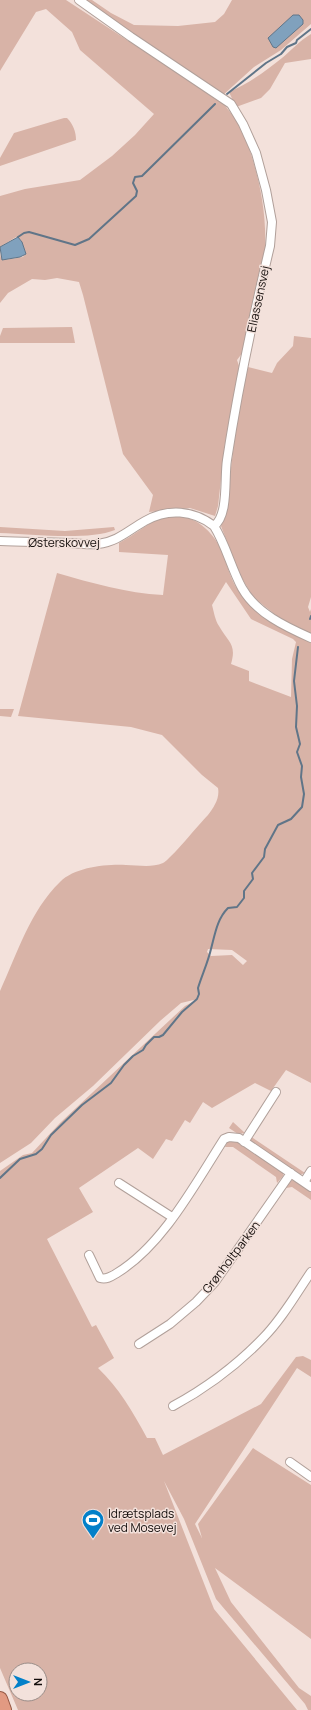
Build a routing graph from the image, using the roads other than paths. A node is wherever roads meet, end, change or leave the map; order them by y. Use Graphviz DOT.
graph roads {
  1 [pos="79,0"];
  2 [pos="214,526"];
  3 [pos="0,541"];
  4 [pos="311,638"];
  5 [pos="276,1092"];
  6 [pos="244,1142"];
  7 [pos="311,1171"];
  8 [pos="291,1173"];
  9 [pos="304,1182"];
  10 [pos="119,1183"];
  11 [pos="311,1187"];
  12 [pos="172,1218"];
  13 [pos="89,1255"];
  14 [pos="311,1272"];
  15 [pos="139,1344"];
  16 [pos="173,1406"];
  17 [pos="290,1462"];
  18 [pos="311,1477"];
  19 [pos="0,1699"];
  20 [pos="4,1710"];
  1 -- 2 [label="street, Eliassensvej"];
  2 -- 3 [label="street, Østerskovvej"];
  2 -- 4 [label="street"];
  5 -- 6 [label="street"];
  6 -- 8 [label="street"];
  6 -- 12 [label="street"];
  7 -- 9 [label="street"];
  8 -- 9 [label="street"];
  8 -- 15 [label="street, Grønholtparken"];
  9 -- 11 [label="street"];
  10 -- 12 [label="street"];
  12 -- 13 [label="street"];
  14 -- 16 [label="street"];
  17 -- 18 [label="street"];
  19 -- 20 [label="highway"];
}
